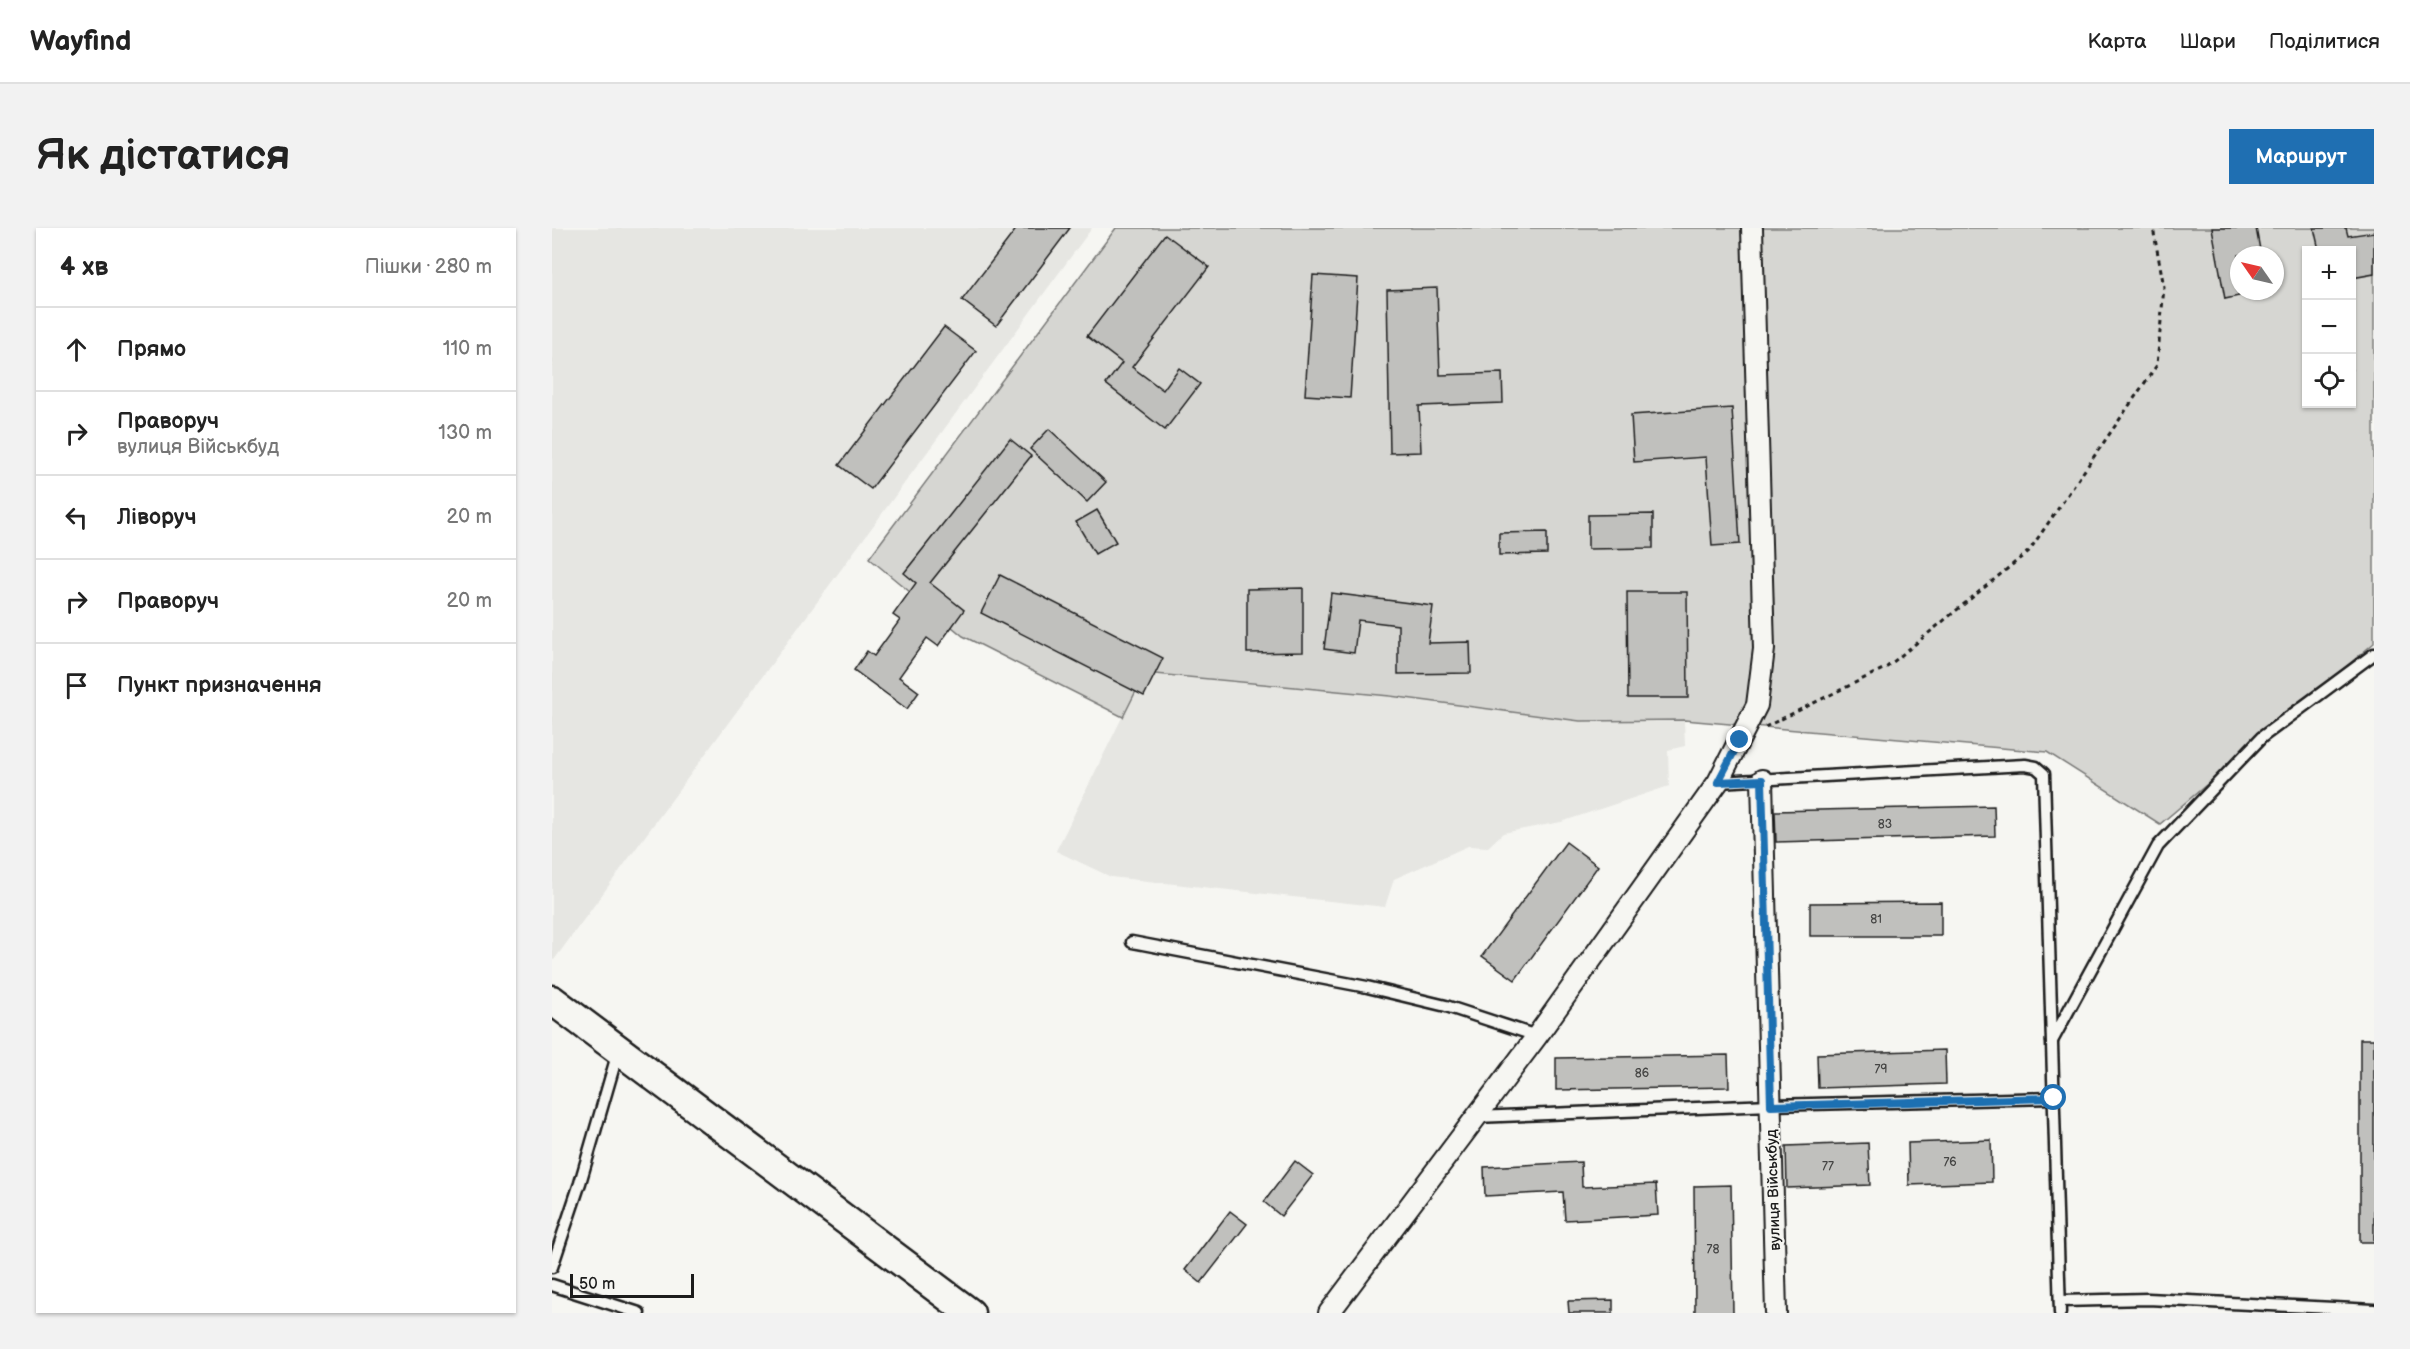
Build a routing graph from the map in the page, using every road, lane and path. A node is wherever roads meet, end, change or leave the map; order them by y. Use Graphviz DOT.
graph roads {
  1 [pos="1752,228"];
  2 [pos="2153,228"];
  3 [pos="2374,654"];
  4 [pos="1740,740"];
  5 [pos="1762,780"];
  6 [pos="1718,782"];
  7 [pos="1132,942"];
  8 [pos="552,1000"];
  9 [pos="1537,1036"];
  10 [pos="2052,1041"];
  11 [pos="619,1050"];
  12 [pos="2054,1098"];
  13 [pos="1771,1106"];
  14 [pos="1476,1117"];
  15 [pos="552,1267"];
  16 [pos="552,1285"];
  17 [pos="2060,1300"];
  18 [pos="2374,1310"];
  19 [pos="639,1313"];
  20 [pos="970,1313"];
  21 [pos="1329,1313"];
  22 [pos="1776,1313"];
  23 [pos="2060,1313"];
  1 -- 4 [label="street"];
  2 -- 4 [label="path"];
  3 -- 10 [label="lane"];
  4 -- 6 [label="street"];
  5 -- 6 [label="lane"];
  5 -- 10 [label="lane"];
  5 -- 13 [label="street, вулиця Військбуд"];
  6 -- 9 [label="street"];
  7 -- 9 [label="lane"];
  8 -- 11 [label="main road"];
  9 -- 14 [label="street"];
  10 -- 12 [label="lane"];
  11 -- 15 [label="lane"];
  11 -- 20 [label="main road"];
  12 -- 13 [label="lane"];
  12 -- 17 [label="lane"];
  13 -- 14 [label="lane"];
  13 -- 22 [label="street, вулиця Військбуд"];
  14 -- 21 [label="street"];
  16 -- 19 [label="lane"];
  17 -- 18 [label="lane"];
  17 -- 23 [label="lane"];
}
